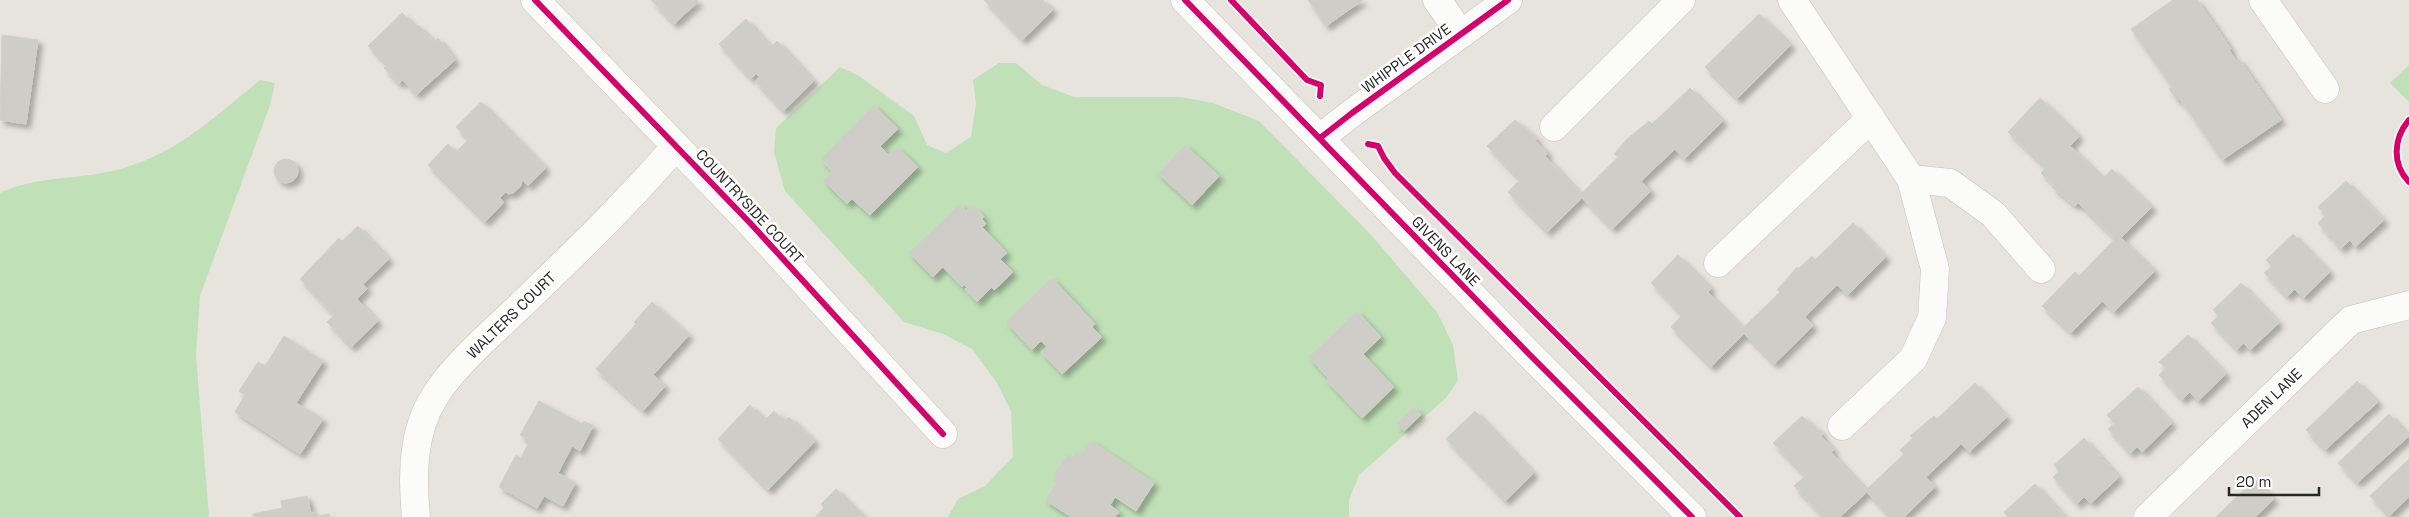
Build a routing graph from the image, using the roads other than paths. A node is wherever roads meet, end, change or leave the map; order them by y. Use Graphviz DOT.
graph roads {
  1 [pos="535,0"];
  2 [pos="1185,0"];
  3 [pos="1437,0"];
  4 [pos="1508,0"];
  5 [pos="1681,0"];
  6 [pos="1792,0"];
  7 [pos="2263,0"];
  8 [pos="1461,34"];
  9 [pos="2325,89"];
  10 [pos="1871,118"];
  11 [pos="1554,127"];
  12 [pos="1320,138"];
  13 [pos="676,146"];
  14 [pos="1911,179"];
  15 [pos="1718,262"];
  16 [pos="2041,269"];
  17 [pos="2409,305"];
  18 [pos="1842,426"];
  19 [pos="943,434"];
  20 [pos="416,517"];
  21 [pos="1692,517"];
  22 [pos="2148,517"];
  1 -- 13 [label="street, COUNTRYSIDE COURT"];
  2 -- 12 [label="street, GIVENS LANE"];
  3 -- 8 [label="street"];
  4 -- 8 [label="street, WHIPPLE DRIVE"];
  5 -- 11 [label="street"];
  6 -- 10 [label="street"];
  7 -- 9 [label="street"];
  8 -- 12 [label="street, WHIPPLE DRIVE"];
  10 -- 14 [label="street"];
  10 -- 15 [label="street"];
  12 -- 21 [label="street, GIVENS LANE"];
  13 -- 19 [label="street, COUNTRYSIDE COURT"];
  13 -- 20 [label="street, WALTERS COURT"];
  14 -- 16 [label="street"];
  14 -- 18 [label="street"];
  17 -- 22 [label="street, ADEN LANE"];
}
